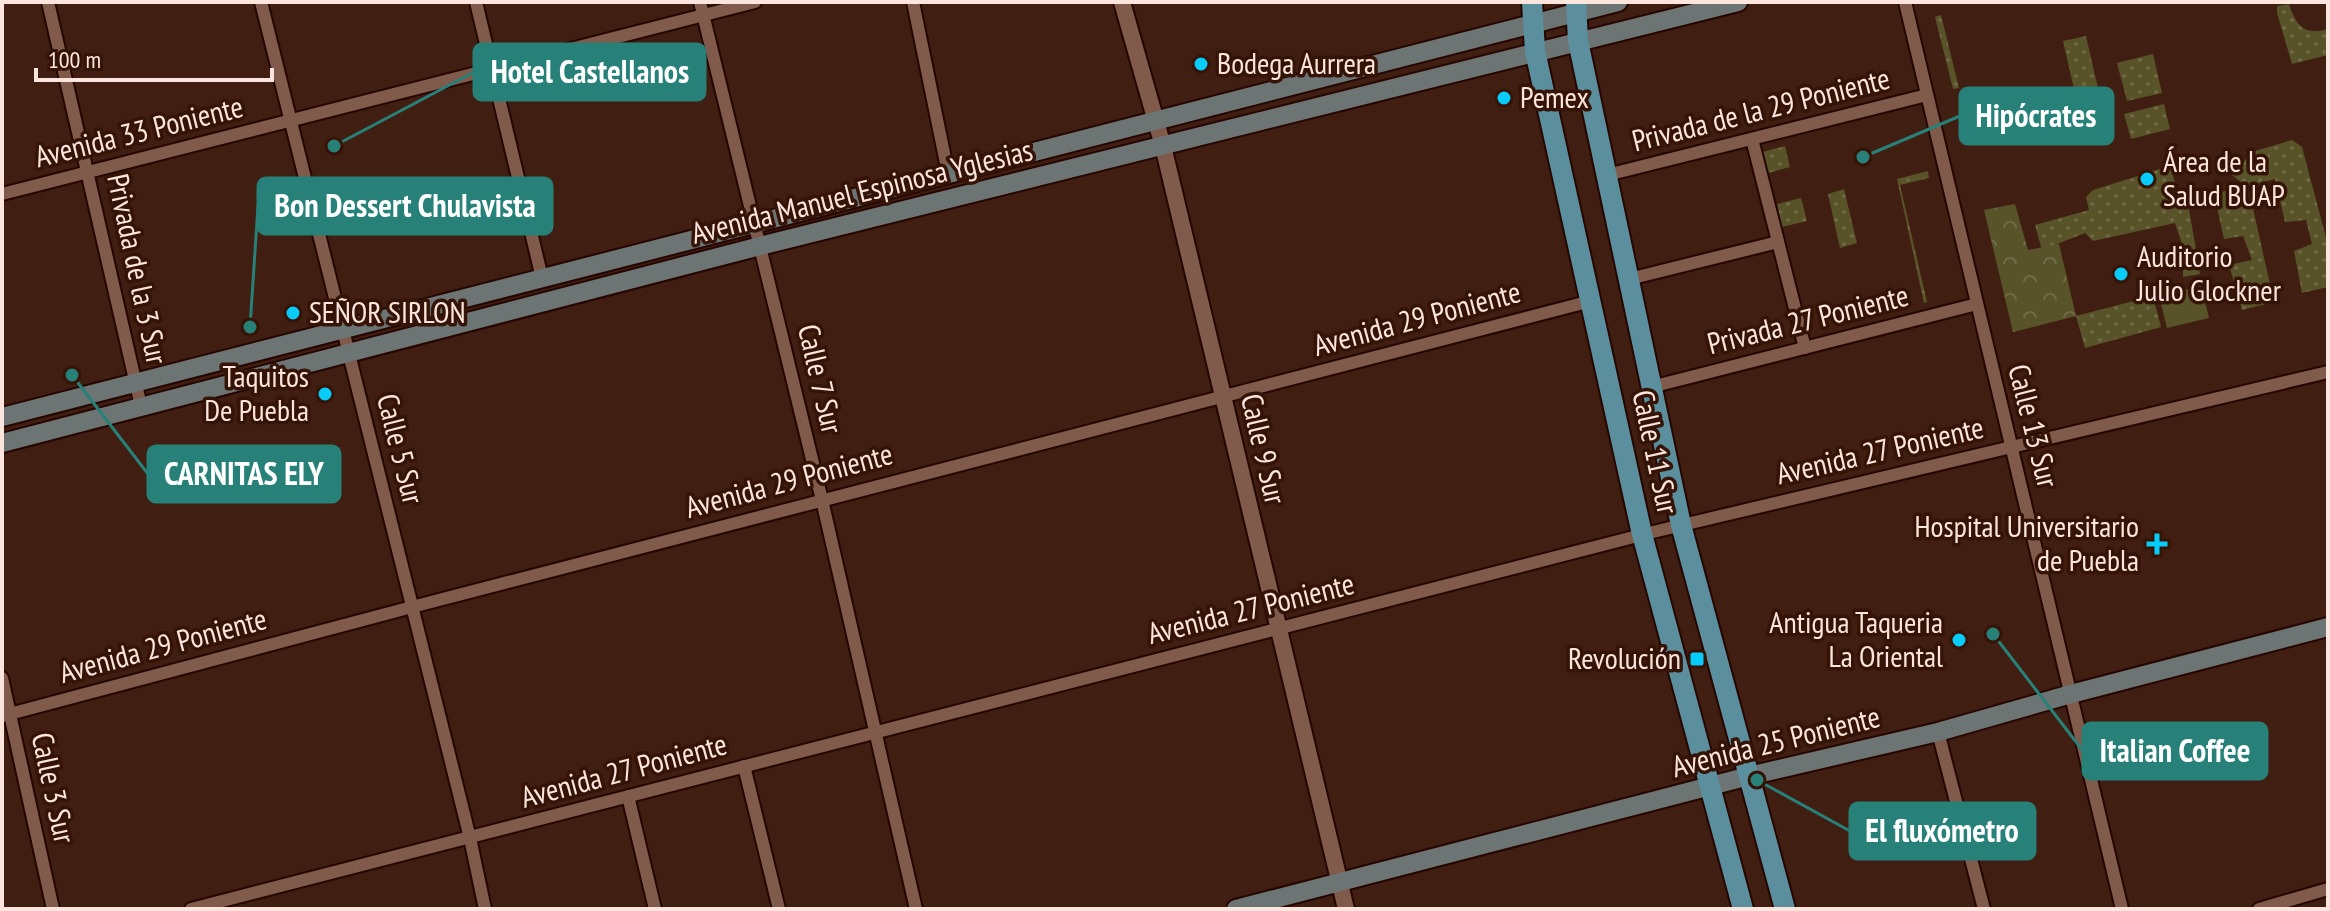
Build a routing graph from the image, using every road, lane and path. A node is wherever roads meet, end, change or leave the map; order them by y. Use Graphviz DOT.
graph roads {
  1 [pos="48,2"];
  2 [pos="261,2"];
  3 [pos="476,2"];
  4 [pos="700,2"];
  5 [pos="755,2"];
  6 [pos="913,2"];
  7 [pos="1122,2"];
  8 [pos="1532,2"];
  9 [pos="1618,2"];
  10 [pos="1738,2"];
  11 [pos="1905,2"];
  12 [pos="1576,7"];
  13 [pos="704,16"];
  14 [pos="1534,23"];
  15 [pos="1578,41"];
  16 [pos="1535,51"];
  17 [pos="492,70"];
  18 [pos="1927,95"];
  19 [pos="291,121"];
  20 [pos="1157,121"];
  21 [pos="1752,139"];
  22 [pos="1163,146"];
  23 [pos="89,172"];
  24 [pos="948,173"];
  25 [pos="1607,175"];
  26 [pos="2,194"];
  27 [pos="755,223"];
  28 [pos="1778,242"];
  29 [pos="762,246"];
  30 [pos="542,278"];
  31 [pos="1629,279"];
  32 [pos="1591,301"];
  33 [pos="1977,304"];
  34 [pos="344,330"];
  35 [pos="1805,348"];
  36 [pos="349,352"];
  37 [pos="2328,372"];
  38 [pos="135,382"];
  39 [pos="1651,387"];
  40 [pos="1222,396"];
  41 [pos="141,406"];
  42 [pos="2,417"];
  43 [pos="2,443"];
  44 [pos="2012,447"];
  45 [pos="822,500"];
  46 [pos="1681,525"];
  47 [pos="1642,534"];
  48 [pos="412,607"];
  49 [pos="2328,627"];
  50 [pos="1277,630"];
  51 [pos="2,678"];
  52 [pos="2071,694"];
  53 [pos="6,715"];
  54 [pos="874,732"];
  55 [pos="1938,732"];
  56 [pos="744,766"];
  57 [pos="1749,776"];
  58 [pos="1711,785"];
  59 [pos="628,796"];
  60 [pos="470,838"];
  61 [pos="1339,882"];
  62 [pos="2328,889"];
  63 [pos="53,909"];
  64 [pos="191,909"];
  65 [pos="485,909"];
  66 [pos="655,909"];
  67 [pos="779,909"];
  68 [pos="916,909"];
  69 [pos="1236,909"];
  70 [pos="1346,909"];
  71 [pos="1743,909"];
  72 [pos="1785,909"];
  73 [pos="1984,909"];
  74 [pos="2122,909"];
  75 [pos="2259,909"];
  1 -- 23 [label="street, Privada de la 3 Sur"];
  2 -- 19 [label="street, Calle 5 Sur"];
  3 -- 17 [label="street"];
  4 -- 13 [label="street, Calle 7 Sur"];
  5 -- 13 [label="street, Avenida 33 Poniente"];
  6 -- 24 [label="street"];
  7 -- 20 [label="street, Calle 9 Sur"];
  8 -- 14 [label="main road, Calle 11 Sur"];
  9 -- 12 [label="main road, Avenida Manuel Espinosa Yglesias"];
  10 -- 15 [label="main road, Avenida Manuel Espinosa Yglesias"];
  11 -- 18 [label="street, Calle 13 Sur"];
  12 -- 14 [label="main road, Avenida Manuel Espinosa Yglesias"];
  12 -- 15 [label="main road, Calle 11 Sur"];
  13 -- 17 [label="street, Avenida 33 Poniente"];
  13 -- 27 [label="street, Calle 7 Sur"];
  14 -- 16 [label="main road, Calle 11 Sur"];
  14 -- 20 [label="main road, Avenida Manuel Espinosa Yglesias"];
  15 -- 16 [label="main road, Avenida Manuel Espinosa Yglesias"];
  15 -- 25 [label="main road, Calle 11 Sur"];
  16 -- 22 [label="main road, Avenida Manuel Espinosa Yglesias"];
  16 -- 32 [label="main road, Calle 11 Sur"];
  17 -- 19 [label="street, Avenida 33 Poniente"];
  17 -- 30 [label="street"];
  18 -- 21 [label="street, Privada de la 29 Poniente"];
  18 -- 33 [label="street, Calle 13 Sur"];
  19 -- 23 [label="street, Avenida 33 Poniente"];
  19 -- 34 [label="street, Calle 5 Sur"];
  20 -- 22 [label="street, Calle 9 Sur"];
  20 -- 24 [label="main road, Avenida Manuel Espinosa Yglesias"];
  21 -- 25 [label="street, Privada de la 29 Poniente"];
  21 -- 28 [label="street"];
  22 -- 29 [label="main road, Avenida Manuel Espinosa Yglesias"];
  22 -- 40 [label="street, Calle 9 Sur"];
  23 -- 26 [label="street, Avenida 33 Poniente"];
  23 -- 38 [label="street, Privada de la 3 Sur"];
  24 -- 27 [label="main road, Avenida Manuel Espinosa Yglesias"];
  25 -- 31 [label="main road, Calle 11 Sur"];
  27 -- 29 [label="street, Calle 7 Sur"];
  27 -- 30 [label="main road, Avenida Manuel Espinosa Yglesias"];
  28 -- 31 [label="street"];
  28 -- 35 [label="street"];
  29 -- 36 [label="main road, Avenida Manuel Espinosa Yglesias"];
  29 -- 45 [label="street, Calle 7 Sur"];
  30 -- 34 [label="main road, Avenida Manuel Espinosa Yglesias"];
  31 -- 39 [label="main road, Calle 11 Sur"];
  32 -- 40 [label="street, Avenida 29 Poniente"];
  32 -- 47 [label="main road, Calle 11 Sur"];
  33 -- 35 [label="street, Privada 27 Poniente"];
  33 -- 44 [label="street, Calle 13 Sur"];
  34 -- 36 [label="street, Calle 5 Sur"];
  34 -- 38 [label="main road, Avenida Manuel Espinosa Yglesias"];
  35 -- 39 [label="street, Privada 27 Poniente"];
  36 -- 41 [label="main road, Avenida Manuel Espinosa Yglesias"];
  36 -- 48 [label="street, Calle 5 Sur"];
  37 -- 44 [label="street, Avenida 27 Poniente"];
  38 -- 41 [label="street, Privada de la 3 Sur"];
  38 -- 42 [label="main road, Avenida Manuel Espinosa Yglesias"];
  39 -- 46 [label="main road, Calle 11 Sur"];
  40 -- 45 [label="street, Avenida 29 Poniente"];
  40 -- 50 [label="street, Calle 9 Sur"];
  41 -- 43 [label="main road, Avenida Manuel Espinosa Yglesias"];
  44 -- 46 [label="street, Avenida 27 Poniente"];
  44 -- 52 [label="street, Calle 13 Sur"];
  45 -- 48 [label="street, Avenida 29 Poniente"];
  45 -- 54 [label="street, Calle 7 Sur"];
  46 -- 47 [label="street, Avenida 27 Poniente"];
  46 -- 57 [label="main road, Calle 11 Sur"];
  47 -- 50 [label="street, Avenida 27 Poniente"];
  47 -- 58 [label="main road, Calle 11 Sur"];
  48 -- 53 [label="street, Avenida 29 Poniente"];
  48 -- 60 [label="street, Calle 5 Sur"];
  49 -- 52 [label="main road, Avenida 25 Poniente"];
  50 -- 54 [label="street, Avenida 27 Poniente"];
  50 -- 61 [label="street, Calle 9 Sur"];
  51 -- 53 [label="street, Calle 3 Sur"];
  52 -- 55 [label="main road, Avenida 25 Poniente"];
  52 -- 74 [label="street, Calle 13 Sur"];
  53 -- 63 [label="street, Calle 3 Sur"];
  54 -- 56 [label="street, Avenida 27 Poniente"];
  54 -- 68 [label="street, Calle 7 Sur"];
  55 -- 57 [label="main road, Avenida 25 Poniente"];
  55 -- 73 [label="street"];
  56 -- 59 [label="street, Avenida 27 Poniente"];
  56 -- 67 [label="street"];
  57 -- 58 [label="main road, Avenida 25 Poniente"];
  57 -- 72 [label="main road, Calle 11 Sur"];
  58 -- 61 [label="main road, Avenida 25 Poniente"];
  58 -- 71 [label="main road, Calle 11 Sur"];
  59 -- 60 [label="street, Avenida 27 Poniente"];
  59 -- 66 [label="street"];
  60 -- 64 [label="street, Avenida 27 Poniente"];
  60 -- 65 [label="street, Calle 5 Sur"];
  61 -- 69 [label="main road, Avenida 25 Poniente"];
  61 -- 70 [label="street, Calle 9 Sur"];
  62 -- 75 [label="street"];
}
